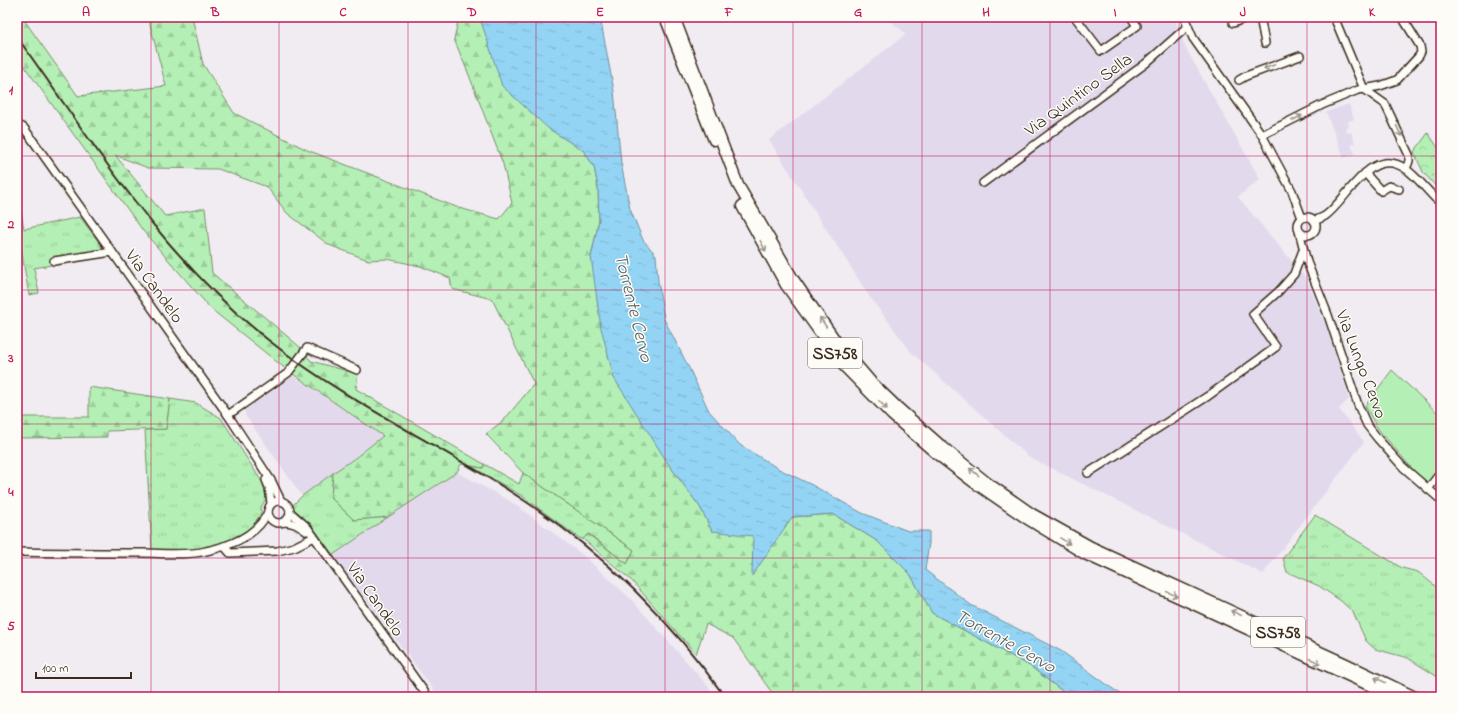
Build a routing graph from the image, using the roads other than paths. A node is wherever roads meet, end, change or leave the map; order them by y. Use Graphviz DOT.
graph roads {
  1 [pos="665,17"];
  2 [pos="674,17"];
  3 [pos="1075,17"];
  4 [pos="1131,17"];
  5 [pos="1184,17"];
  6 [pos="1248,17"];
  7 [pos="1260,17"];
  8 [pos="1334,17"];
  9 [pos="1402,17"];
  10 [pos="1233,22"];
  11 [pos="1188,26"];
  12 [pos="1265,43"];
  13 [pos="1300,56"];
  14 [pos="1239,80"];
  15 [pos="1364,89"];
  16 [pos="17,124"];
  17 [pos="1262,135"];
  18 [pos="1406,169"];
  19 [pos="1365,173"];
  20 [pos="983,182"];
  21 [pos="1399,189"];
  22 [pos="1441,202"];
  23 [pos="1302,218"];
  24 [pos="1314,221"];
  25 [pos="1299,230"];
  26 [pos="1311,234"];
  27 [pos="1301,242"];
  28 [pos="1303,250"];
  29 [pos="112,252"];
  30 [pos="54,261"];
  31 [pos="357,370"];
  32 [pos="228,415"];
  33 [pos="263,470"];
  34 [pos="1441,472"];
  35 [pos="1088,473"];
  36 [pos="1428,489"];
  37 [pos="1441,500"];
  38 [pos="281,501"];
  39 [pos="271,503"];
  40 [pos="268,512"];
  41 [pos="290,512"];
  42 [pos="274,522"];
  43 [pos="284,522"];
  44 [pos="256,530"];
  45 [pos="314,537"];
  46 [pos="226,551"];
  47 [pos="17,552"];
  48 [pos="428,697"];
  49 [pos="1395,697"];
  50 [pos="1415,697"];
  1 -- 49 [label="highway, SS758, one-way"];
  50 -- 2 [label="highway, SS758, one-way"];
  3 -- 4 [label="street, Via Quintino Sella"];
  5 -- 11 [label="street"];
  6 -- 10 [label="street"];
  7 -- 12 [label="street"];
  8 -- 15 [label="street"];
  9 -- 15 [label="street"];
  11 -- 17 [label="street"];
  11 -- 20 [label="street, Via Quintino Sella"];
  13 -- 14 [label="street, one-way"];
  17 -- 15 [label="street, one-way"];
  15 -- 18 [label="street, one-way"];
  16 -- 29 [label="street, Via Candelo"];
  17 -- 23 [label="street"];
  18 -- 19 [label="street"];
  18 -- 22 [label="street"];
  19 -- 21 [label="street"];
  19 -- 24 [label="street"];
  23 -- 24 [label="street"];
  23 -- 25 [label="street"];
  24 -- 26 [label="street"];
  25 -- 26 [label="street"];
  25 -- 27 [label="street, Via Lungo Cervo"];
  26 -- 27 [label="street"];
  27 -- 28 [label="street, Via Lungo Cervo"];
  28 -- 35 [label="street"];
  28 -- 36 [label="street, Via Lungo Cervo"];
  29 -- 30 [label="street"];
  29 -- 32 [label="street, Via Candelo"];
  31 -- 32 [label="street"];
  32 -- 33 [label="street, Via Candelo"];
  33 -- 38 [label="street, Via Candelo"];
  33 -- 39 [label="street, Via Candelo"];
  34 -- 36 [label="street"];
  36 -- 37 [label="street, Via Lungo Cervo"];
  38 -- 39 [label="street"];
  38 -- 41 [label="street"];
  39 -- 40 [label="street"];
  40 -- 42 [label="street"];
  40 -- 44 [label="street"];
  41 -- 43 [label="street"];
  41 -- 45 [label="street, Via Candelo"];
  42 -- 43 [label="street"];
  42 -- 44 [label="street"];
  43 -- 45 [label="street, Via Candelo"];
  44 -- 46 [label="street"];
  45 -- 46 [label="street"];
  45 -- 48 [label="street, Via Candelo"];
  46 -- 47 [label="street"];
}
